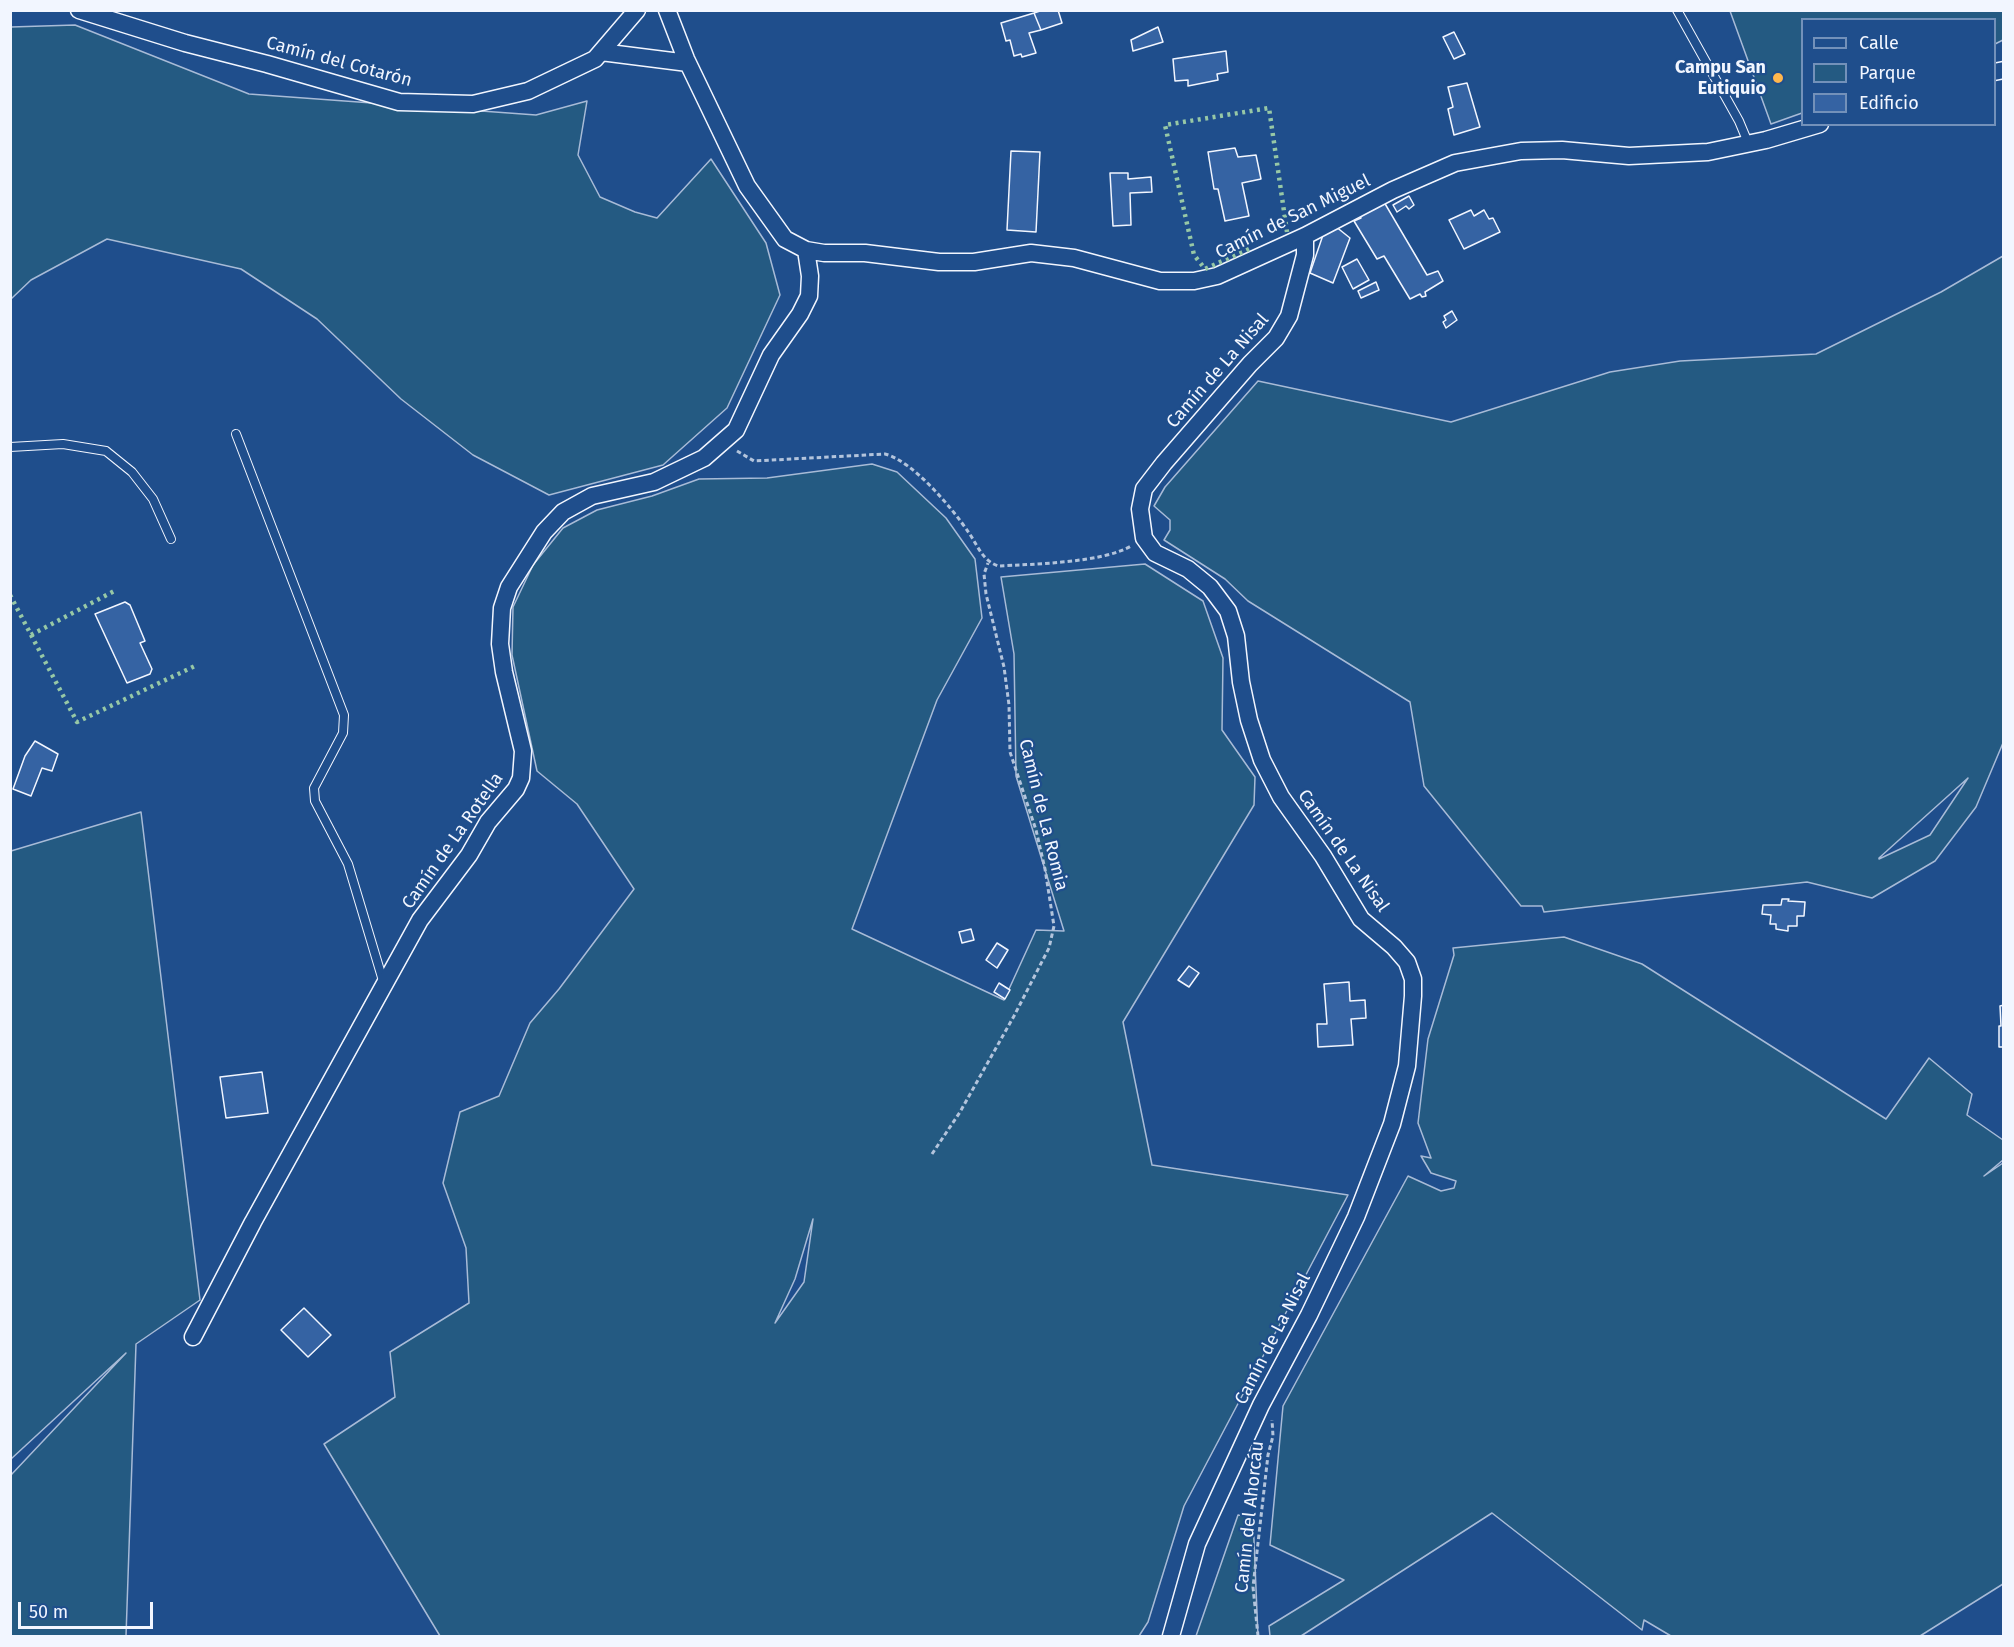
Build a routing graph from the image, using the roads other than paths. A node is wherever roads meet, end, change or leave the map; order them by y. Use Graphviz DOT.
graph roads {
  1 [pos="79,10"];
  2 [pos="637,10"];
  3 [pos="668,10"];
  4 [pos="1677,10"];
  5 [pos="601,52"];
  6 [pos="688,63"];
  7 [pos="1813,126"];
  8 [pos="1749,145"];
  9 [pos="1305,237"];
  10 [pos="806,250"];
  11 [pos="236,434"];
  12 [pos="10,447"];
  13 [pos="171,539"];
  14 [pos="384,985"];
  15 [pos="193,1337"];
  16 [pos="1171,1636"];
  1 -- 5 [label="street, Camín del Cotarón"];
  2 -- 5 [label="street, Camín del Cotarón"];
  3 -- 6 [label="street, Camín de San Miguel"];
  4 -- 8 [label="lane"];
  5 -- 6 [label="street"];
  6 -- 10 [label="street, Camín de San Miguel"];
  7 -- 8 [label="street, Camín de San Miguel"];
  8 -- 9 [label="street, Camín de San Miguel"];
  9 -- 10 [label="street, Camín de San Miguel"];
  9 -- 16 [label="street, Camín de La Nisal"];
  10 -- 14 [label="street, Camín de La Rotella"];
  11 -- 14 [label="lane"];
  12 -- 13 [label="lane"];
  14 -- 15 [label="street, Camín de La Rotella"];
}
